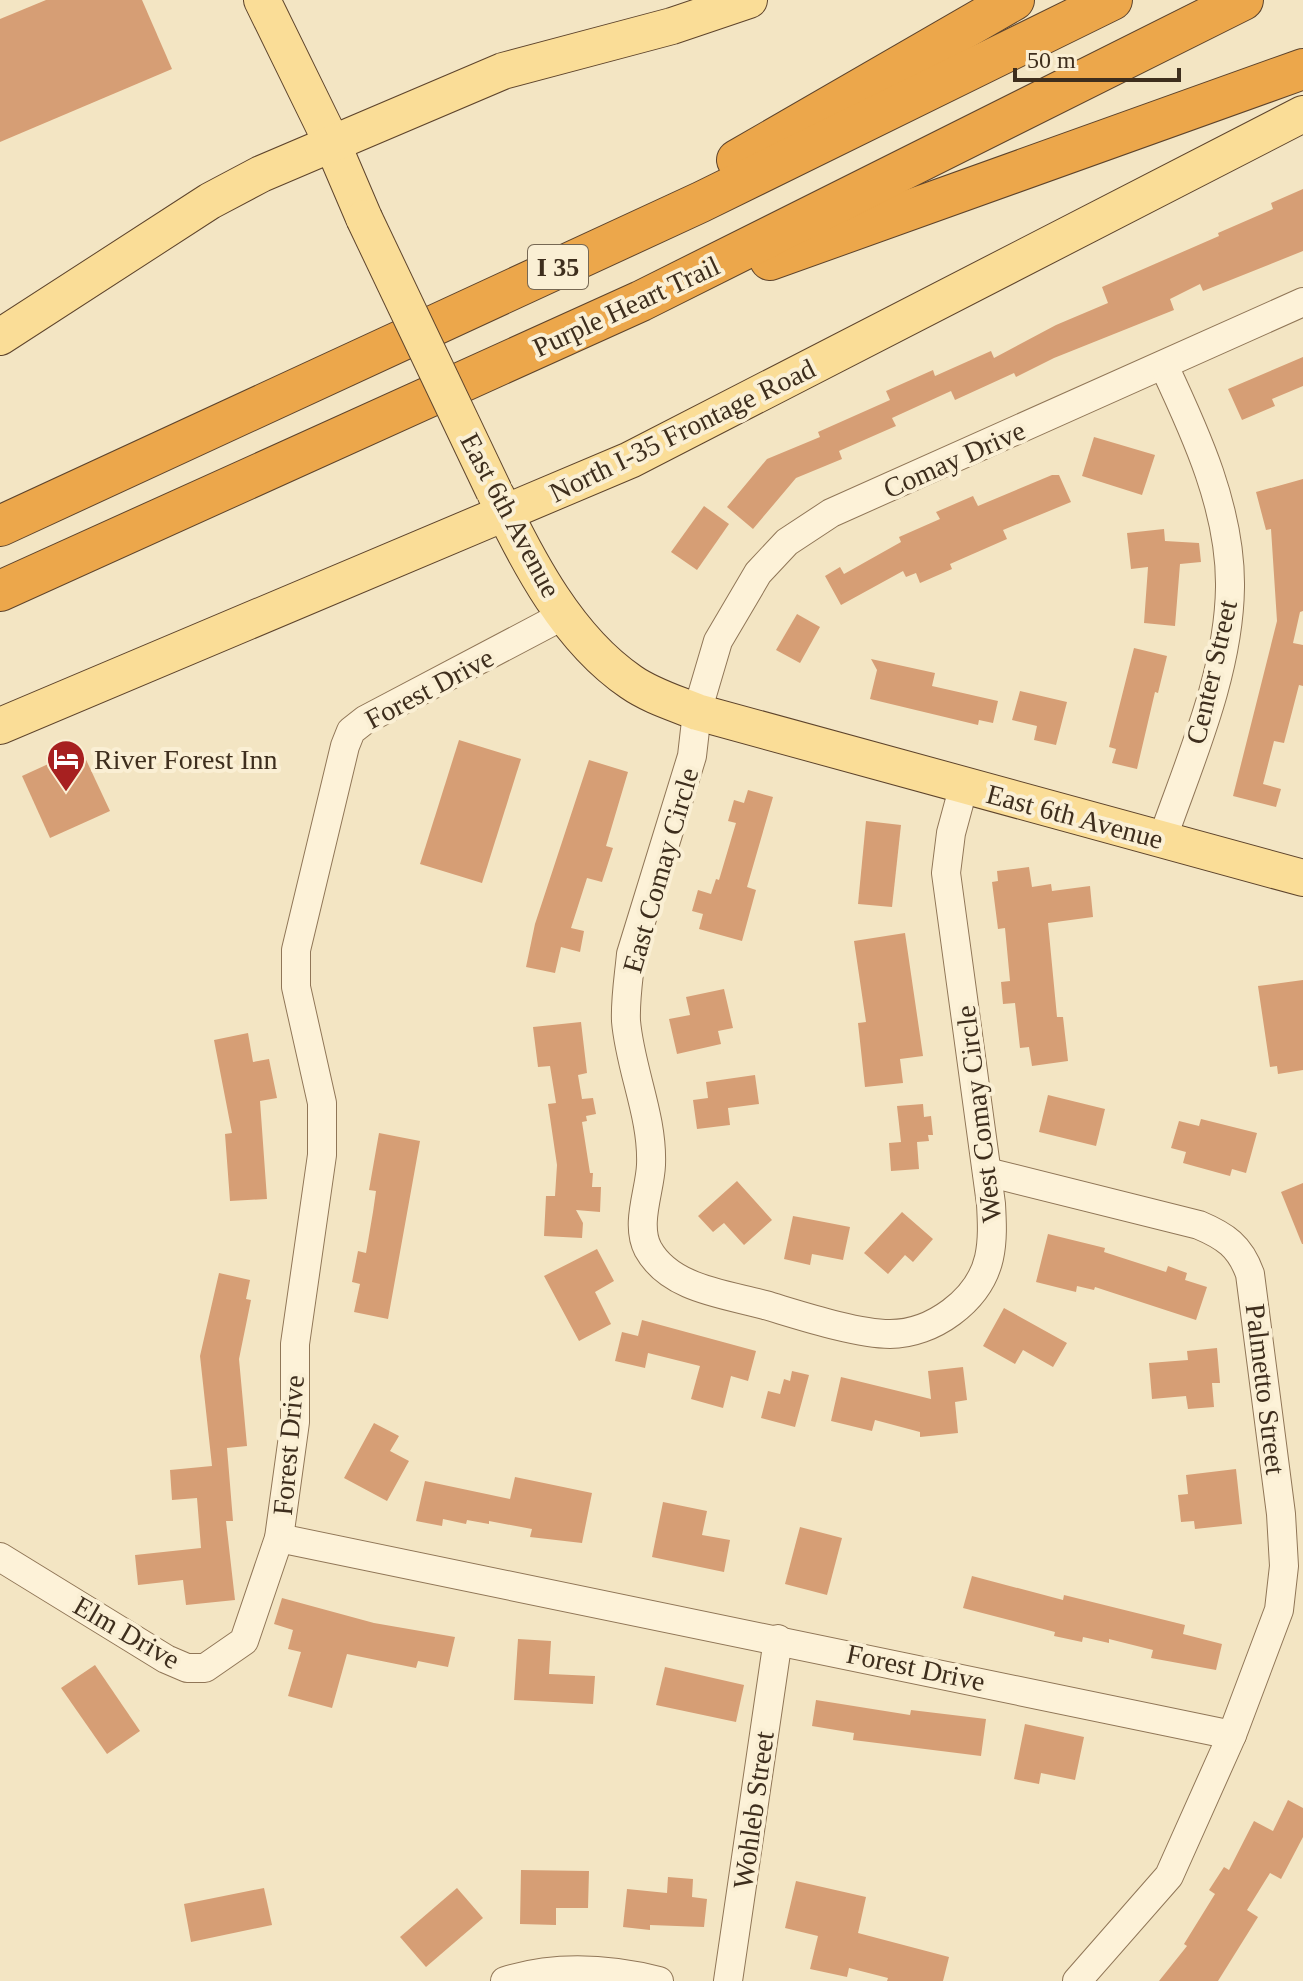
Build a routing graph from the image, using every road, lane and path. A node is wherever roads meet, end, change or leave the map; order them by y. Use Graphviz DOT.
graph roads {
  1 [pos="262,0"];
  2 [pos="749,0"];
  3 [pos="1014,0"];
  4 [pos="1112,0"];
  5 [pos="1243,0"];
  6 [pos="1303,69"];
  7 [pos="1303,114"];
  8 [pos="332,143"];
  9 [pos="541,274"];
  10 [pos="641,301"];
  11 [pos="1303,302"];
  12 [pos="0,337"];
  13 [pos="1164,366"];
  14 [pos="499,503"];
  15 [pos="0,526"];
  16 [pos="0,591"];
  17 [pos="566,614"];
  18 [pos="697,712"];
  19 [pos="1,726"];
  20 [pos="964,785"];
  21 [pos="1162,840"];
  22 [pos="1303,878"];
  23 [pos="987,1172"];
  24 [pos="790,1312"];
  25 [pos="279,1538"];
  26 [pos="0,1557"];
  27 [pos="778,1639"];
  28 [pos="1232,1735"];
  29 [pos="505,1981"];
  30 [pos="659,1981"];
  31 [pos="728,1981"];
  32 [pos="1077,1981"];
  1 -- 8 [label="main road, East 6th Avenue"];
  2 -- 8 [label="main road"];
  3 -- 9 [label="highway"];
  4 -- 9 [label="highway, I 35"];
  5 -- 10 [label="highway, Purple Heart Trail / I 35"];
  6 -- 10 [label="highway"];
  7 -- 14 [label="main road, North I-35 Frontage Road"];
  8 -- 12 [label="main road"];
  8 -- 14 [label="main road, East 6th Avenue, bridge"];
  9 -- 15 [label="highway, I 35"];
  10 -- 16 [label="highway, Purple Heart Trail / I 35"];
  11 -- 13 [label="street, Comay Drive"];
  13 -- 18 [label="street, Comay Drive"];
  13 -- 21 [label="street, Center Street"];
  14 -- 17 [label="main road, East 6th Avenue"];
  14 -- 19 [label="main road, North I-35 Frontage Road"];
  17 -- 18 [label="main road, East 6th Avenue"];
  17 -- 25 [label="street, Forest Drive"];
  18 -- 20 [label="main road, East 6th Avenue"];
  18 -- 24 [label="street, East Comay Circle"];
  20 -- 21 [label="main road, East 6th Avenue"];
  20 -- 23 [label="street, West Comay Circle"];
  21 -- 22 [label="main road, East 6th Avenue"];
  23 -- 24 [label="street, West Comay Circle"];
  23 -- 28 [label="street, Palmetto Street"];
  25 -- 26 [label="street, Elm Drive"];
  25 -- 27 [label="street, Forest Drive"];
  27 -- 28 [label="street, Forest Drive"];
  27 -- 31 [label="street, Wohleb Street"];
  28 -- 32 [label="street, Palmetto Street"];
  29 -- 30 [label="street"];
}
